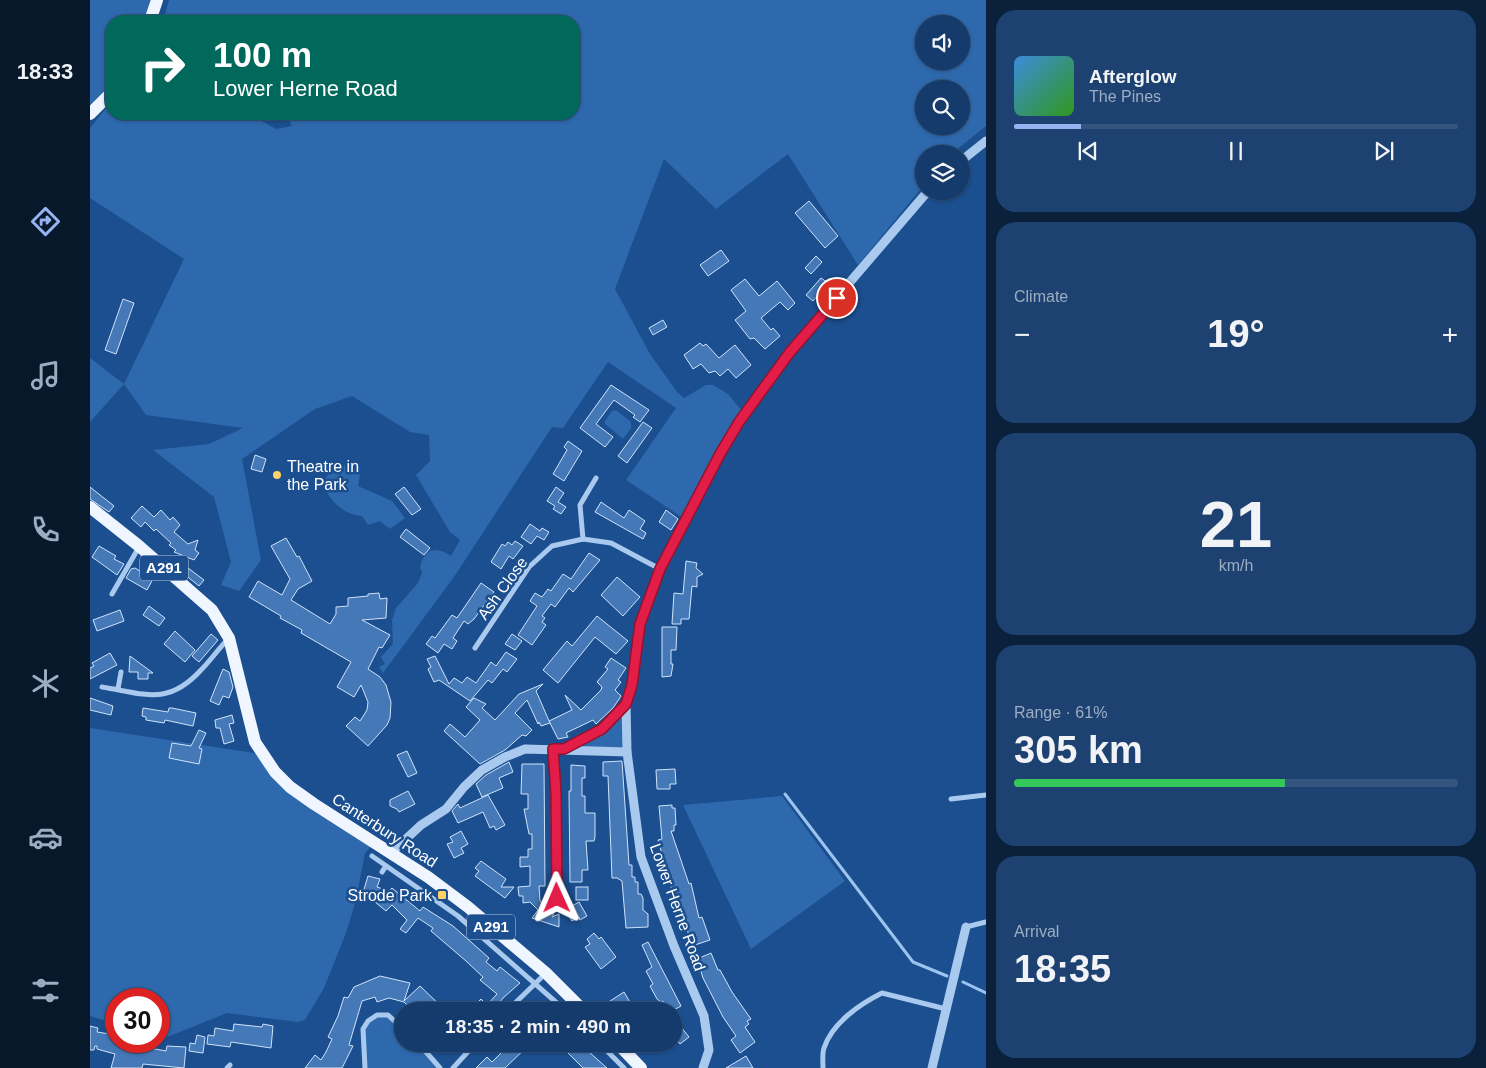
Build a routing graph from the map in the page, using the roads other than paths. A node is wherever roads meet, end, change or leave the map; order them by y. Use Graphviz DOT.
graph roads {
  1 [pos="157,0"];
  2 [pos="152,15"];
  3 [pos="105,99"];
  4 [pos="90,114"];
  5 [pos="986,141"];
  6 [pos="970,154"];
  7 [pos="920,200"];
  8 [pos="596,478"];
  9 [pos="90,507"];
  10 [pos="583,539"];
  11 [pos="139,546"];
  12 [pos="660,569"];
  13 [pos="112,594"];
  14 [pos="229,638"];
  15 [pos="475,648"];
  16 [pos="121,672"];
  17 [pos="102,687"];
  18 [pos="118,689"];
  19 [pos="626,704"];
  20 [pos="553,749"];
  21 [pos="564,749"];
  22 [pos="627,752"];
  23 [pos="986,795"];
  24 [pos="951,799"];
  25 [pos="391,853"];
  26 [pos="372,856"];
  27 [pos="386,866"];
  28 [pos="382,872"];
  29 [pos="557,898"];
  30 [pos="986,922"];
  31 [pos="966,927"];
  32 [pos="546,973"];
  33 [pos="536,983"];
  34 [pos="516,1002"];
  35 [pos="556,1002"];
  36 [pos="575,1002"];
  37 [pos="946,1009"];
  38 [pos="394,1021"];
  39 [pos="426,1052"];
  40 [pos="468,1052"];
  41 [pos="608,1052"];
  42 [pos="626,1052"];
  43 [pos="365,1068"];
  44 [pos="440,1068"];
  45 [pos="453,1068"];
  46 [pos="624,1068"];
  47 [pos="641,1068"];
  48 [pos="703,1068"];
  49 [pos="823,1068"];
  50 [pos="932,1068"];
  1 -- 2 [label="main road"];
  3 -- 4 [label="main road"];
  5 -- 6 [label="street"];
  7 -- 12 [label="street, Lower Herne Road"];
  8 -- 10 [label="street"];
  9 -- 11 [label="main road, A291"];
  10 -- 12 [label="street, Ash Close"];
  10 -- 15 [label="street, Ash Close"];
  11 -- 13 [label="street"];
  11 -- 14 [label="main road, A291"];
  12 -- 19 [label="street, Lower Herne Road"];
  14 -- 18 [label="street"];
  14 -- 25 [label="main road, Canterbury Road / A291"];
  16 -- 18 [label="street"];
  17 -- 18 [label="street"];
  19 -- 21 [label="street, Lower Herne Road"];
  19 -- 22 [label="street, Lower Herne Road"];
  20 -- 21 [label="street, Lower Herne Road"];
  20 -- 25 [label="street, Lower Herne Road"];
  20 -- 29 [label="street"];
  21 -- 22 [label="street, Lower Herne Road"];
  22 -- 48 [label="street, Lower Herne Road"];
  23 -- 24 [label="street"];
  25 -- 32 [label="main road, Canterbury Road / A291"];
  26 -- 27 [label="street, Canterbury Road"];
  27 -- 28 [label="street, Canterbury Road"];
  27 -- 33 [label="street, Canterbury Road"];
  30 -- 31 [label="street"];
  31 -- 37 [label="street"];
  32 -- 33 [label="street"];
  32 -- 36 [label="main road, Canterbury Road / A291"];
  33 -- 34 [label="street"];
  33 -- 35 [label="street, Canterbury Road"];
  37 -- 49 [label="street"];
  37 -- 50 [label="street"];
  38 -- 43 [label="street"];
  39 -- 44 [label="street"];
  40 -- 45 [label="street"];
  41 -- 46 [label="street"];
  42 -- 47 [label="main road"];
}
